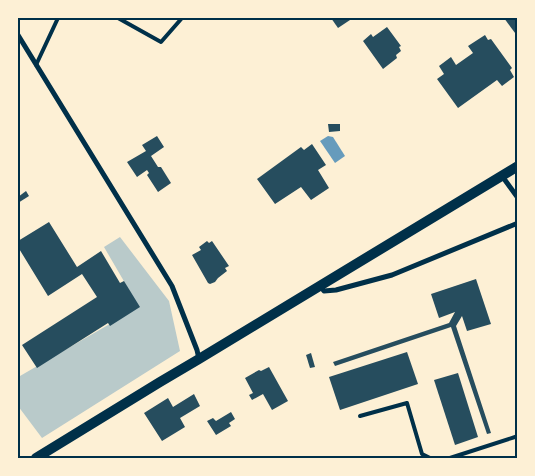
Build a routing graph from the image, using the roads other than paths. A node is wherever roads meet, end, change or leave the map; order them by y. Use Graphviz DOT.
graph roads {
  1 [pos="58,18"];
  2 [pos="118,18"];
  3 [pos="182,18"];
  4 [pos="18,35"];
  5 [pos="36,65"];
  6 [pos="518,166"];
  7 [pos="502,175"];
  8 [pos="518,198"];
  9 [pos="518,223"];
  10 [pos="320,286"];
  11 [pos="199,359"];
  12 [pos="360,416"];
  13 [pos="518,436"];
  14 [pos="36,458"];
  15 [pos="430,458"];
  16 [pos="453,458"];
  1 -- 5 [label="lane"];
  2 -- 3 [label="lane"];
  4 -- 5 [label="street"];
  5 -- 11 [label="street"];
  6 -- 7 [label="main road"];
  7 -- 8 [label="street"];
  7 -- 10 [label="main road"];
  9 -- 10 [label="street"];
  10 -- 11 [label="main road"];
  11 -- 14 [label="main road"];
  12 -- 15 [label="lane"];
  13 -- 16 [label="lane"];
}
